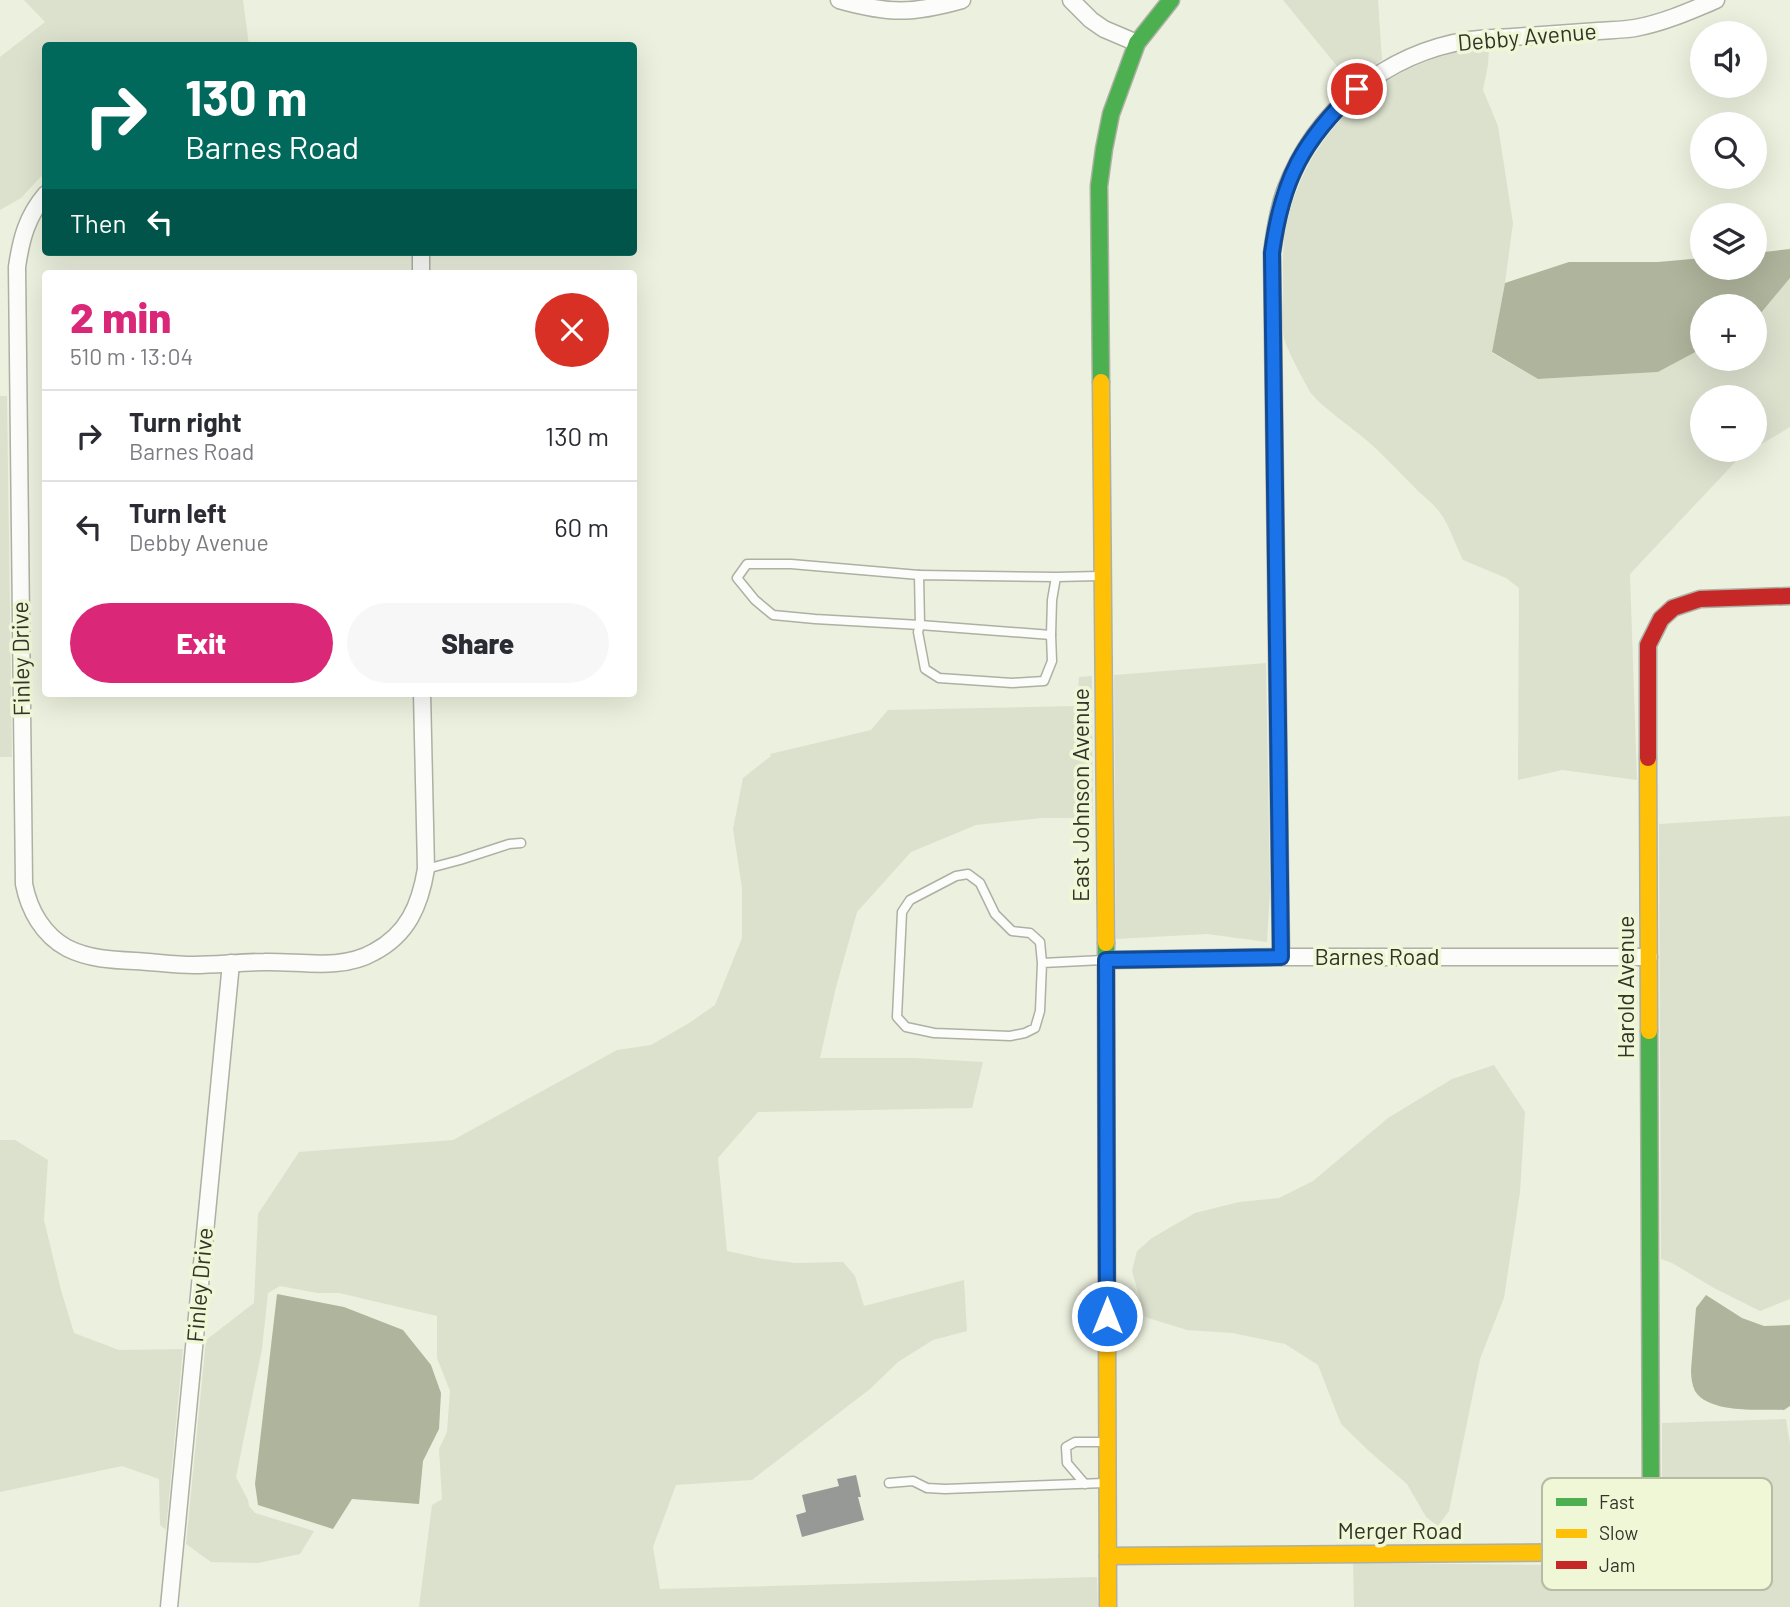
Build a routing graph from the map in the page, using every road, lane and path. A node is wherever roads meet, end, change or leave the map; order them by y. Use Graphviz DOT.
graph roads {
  1 [pos="839,0"];
  2 [pos="962,0"];
  3 [pos="1071,0"];
  4 [pos="1171,0"];
  5 [pos="1716,0"];
  6 [pos="1137,43"];
  7 [pos="42,199"];
  8 [pos="919,575"];
  9 [pos="1102,576"];
  10 [pos="1056,577"];
  11 [pos="1790,596"];
  12 [pos="920,625"];
  13 [pos="1051,635"];
  14 [pos="422,697"];
  15 [pos="521,843"];
  16 [pos="426,869"];
  17 [pos="1281,957"];
  18 [pos="1649,957"];
  19 [pos="1106,960"];
  20 [pos="231,963"];
  21 [pos="1042,963"];
  22 [pos="1108,1442"];
  23 [pos="1651,1478"];
  24 [pos="889,1483"];
  25 [pos="1108,1483"];
  26 [pos="1085,1484"];
  27 [pos="1542,1553"];
  28 [pos="1108,1556"];
  29 [pos="169,1607"];
  30 [pos="1108,1607"];
  1 -- 2 [label="street"];
  3 -- 6 [label="street"];
  4 -- 6 [label="main road, East Johnson Avenue"];
  5 -- 17 [label="street, Debby Avenue"];
  6 -- 9 [label="main road, East Johnson Avenue"];
  7 -- 20 [label="street, Finley Drive"];
  8 -- 10 [label="lane"];
  8 -- 12 [label="lane"];
  8 -- 12 [label="lane"];
  9 -- 10 [label="lane"];
  9 -- 19 [label="main road, East Johnson Avenue"];
  10 -- 13 [label="lane"];
  11 -- 18 [label="main road, Harold Avenue"];
  12 -- 13 [label="lane"];
  12 -- 13 [label="lane"];
  14 -- 16 [label="street, Finley Drive"];
  15 -- 16 [label="lane"];
  16 -- 20 [label="street, Finley Drive"];
  17 -- 18 [label="street, Barnes Road"];
  17 -- 19 [label="street, Barnes Road"];
  18 -- 23 [label="main road, Harold Avenue"];
  19 -- 21 [label="lane"];
  19 -- 22 [label="main road, East Johnson Avenue"];
  20 -- 29 [label="street, Finley Drive"];
  21 -- 21 [label="lane"];
  22 -- 25 [label="main road, East Johnson Avenue"];
  22 -- 26 [label="lane"];
  24 -- 26 [label="lane"];
  25 -- 26 [label="lane"];
  25 -- 28 [label="main road, East Johnson Avenue"];
  27 -- 28 [label="main road, Merger Road"];
  28 -- 30 [label="main road, East Johnson Avenue"];
}
